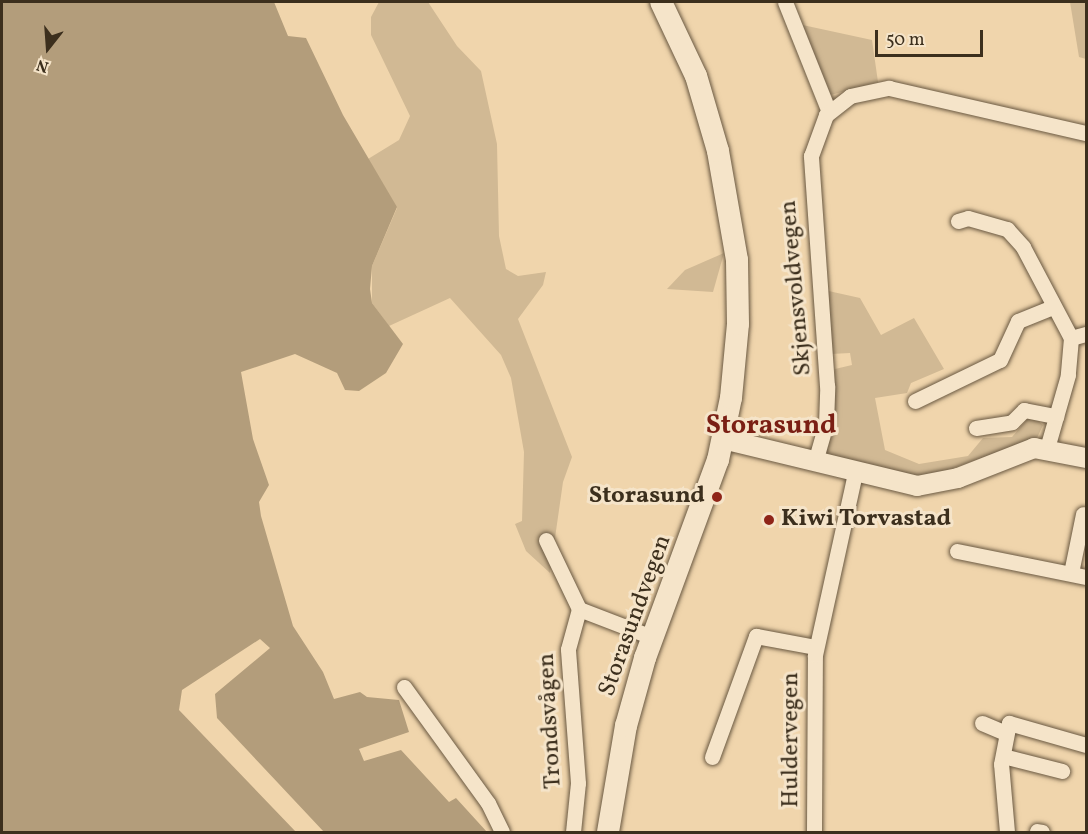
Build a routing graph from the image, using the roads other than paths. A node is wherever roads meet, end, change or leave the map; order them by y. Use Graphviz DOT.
graph roads {
  1 [pos="661,2"];
  2 [pos="785,2"];
  3 [pos="829,112"];
  4 [pos="1086,133"];
  5 [pos="958,221"];
  6 [pos="1053,307"];
  7 [pos="1086,334"];
  8 [pos="1071,338"];
  9 [pos="915,401"];
  10 [pos="1056,416"];
  11 [pos="976,428"];
  12 [pos="723,439"];
  13 [pos="1047,448"];
  14 [pos="1086,458"];
  15 [pos="815,462"];
  16 [pos="855,473"];
  17 [pos="1083,514"];
  18 [pos="546,540"];
  19 [pos="957,551"];
  20 [pos="1071,573"];
  21 [pos="1086,578"];
  22 [pos="579,609"];
  23 [pos="652,637"];
  24 [pos="816,647"];
  25 [pos="404,687"];
  26 [pos="982,723"];
  27 [pos="1005,733"];
  28 [pos="1086,745"];
  29 [pos="1003,756"];
  30 [pos="712,757"];
  31 [pos="1062,771"];
  32 [pos="502,832"];
  33 [pos="573,832"];
  34 [pos="608,832"];
  35 [pos="814,832"];
  36 [pos="1007,832"];
  1 -- 12 [label="main road, Storasundvegen"];
  2 -- 3 [label="street"];
  3 -- 4 [label="street"];
  3 -- 15 [label="street, Skjensvoldvegen"];
  5 -- 6 [label="street"];
  6 -- 8 [label="street"];
  6 -- 9 [label="street"];
  7 -- 8 [label="street"];
  8 -- 10 [label="street"];
  10 -- 11 [label="street"];
  10 -- 13 [label="street"];
  12 -- 15 [label="street"];
  12 -- 23 [label="main road, Storasundvegen"];
  13 -- 14 [label="street"];
  13 -- 16 [label="street"];
  15 -- 16 [label="street"];
  16 -- 24 [label="street, Huldervegen"];
  17 -- 20 [label="street"];
  18 -- 22 [label="street"];
  19 -- 20 [label="street"];
  20 -- 21 [label="street"];
  22 -- 23 [label="street"];
  22 -- 33 [label="street, Trondsvågen"];
  23 -- 34 [label="main road, Storasundvegen"];
  24 -- 30 [label="street, Huldervegen"];
  24 -- 35 [label="street, Huldervegen"];
  25 -- 32 [label="street"];
  26 -- 27 [label="street"];
  27 -- 28 [label="street"];
  27 -- 29 [label="street"];
  29 -- 31 [label="street"];
  29 -- 36 [label="street"];
}
